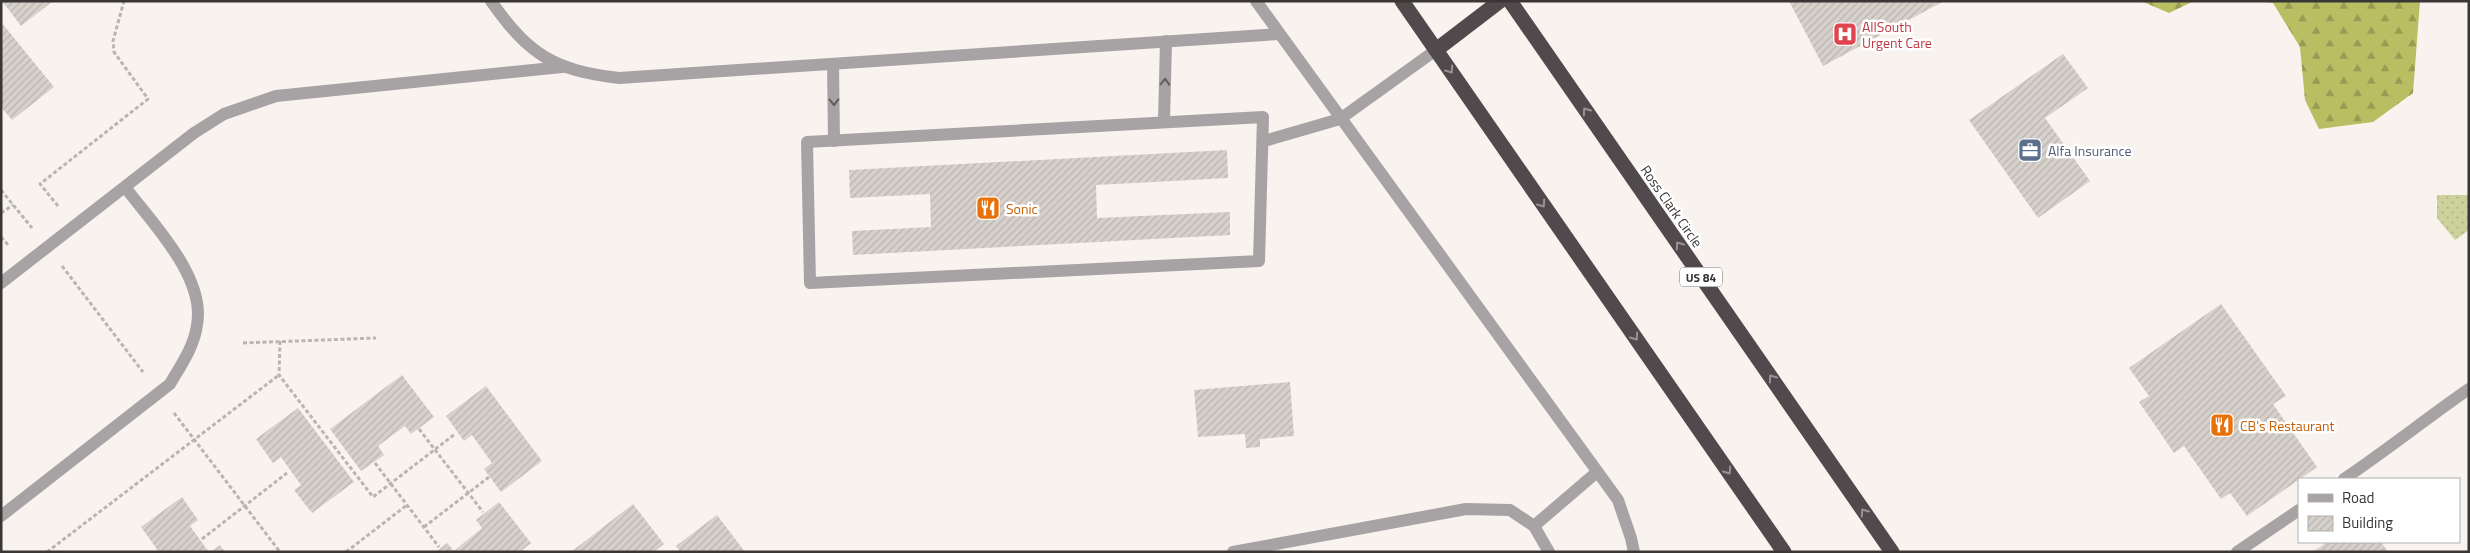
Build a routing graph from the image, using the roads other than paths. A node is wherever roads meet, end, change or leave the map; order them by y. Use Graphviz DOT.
graph roads {
  1 [pos="491,1"];
  2 [pos="1256,1"];
  3 [pos="1402,1"];
  4 [pos="1500,1"];
  5 [pos="1510,1"];
  6 [pos="1279,34"];
  7 [pos="1166,41"];
  8 [pos="1436,50"];
  9 [pos="833,64"];
  10 [pos="562,67"];
  11 [pos="1340,118"];
  12 [pos="1164,122"];
  13 [pos="834,141"];
  14 [pos="1264,141"];
  15 [pos="125,187"];
  16 [pos="1,283"];
  17 [pos="2469,389"];
  18 [pos="1597,472"];
  19 [pos="2345,478"];
  20 [pos="2298,511"];
  21 [pos="1,516"];
  22 [pos="1534,526"];
  23 [pos="1233,552"];
  24 [pos="1549,552"];
  25 [pos="1634,552"];
  26 [pos="1784,552"];
  27 [pos="1892,552"];
  28 [pos="2237,552"];
  1 -- 10 [label="street"];
  2 -- 6 [label="street"];
  3 -- 8 [label="highway"];
  4 -- 8 [label="highway"];
  27 -- 5 [label="highway, Ross Clark Circle / US 84, one-way"];
  6 -- 7 [label="street"];
  6 -- 11 [label="street"];
  7 -- 9 [label="street"];
  12 -- 7 [label="street, one-way"];
  8 -- 11 [label="street"];
  8 -- 26 [label="highway, one-way"];
  9 -- 10 [label="street"];
  9 -- 13 [label="street, one-way"];
  10 -- 15 [label="street"];
  11 -- 14 [label="street"];
  11 -- 18 [label="street"];
  12 -- 13 [label="street"];
  12 -- 14 [label="street"];
  13 -- 14 [label="street"];
  15 -- 16 [label="street"];
  15 -- 21 [label="street"];
  17 -- 19 [label="street"];
  18 -- 22 [label="street"];
  18 -- 25 [label="street"];
  20 -- 28 [label="street"];
  22 -- 23 [label="street"];
  22 -- 24 [label="street"];
}
